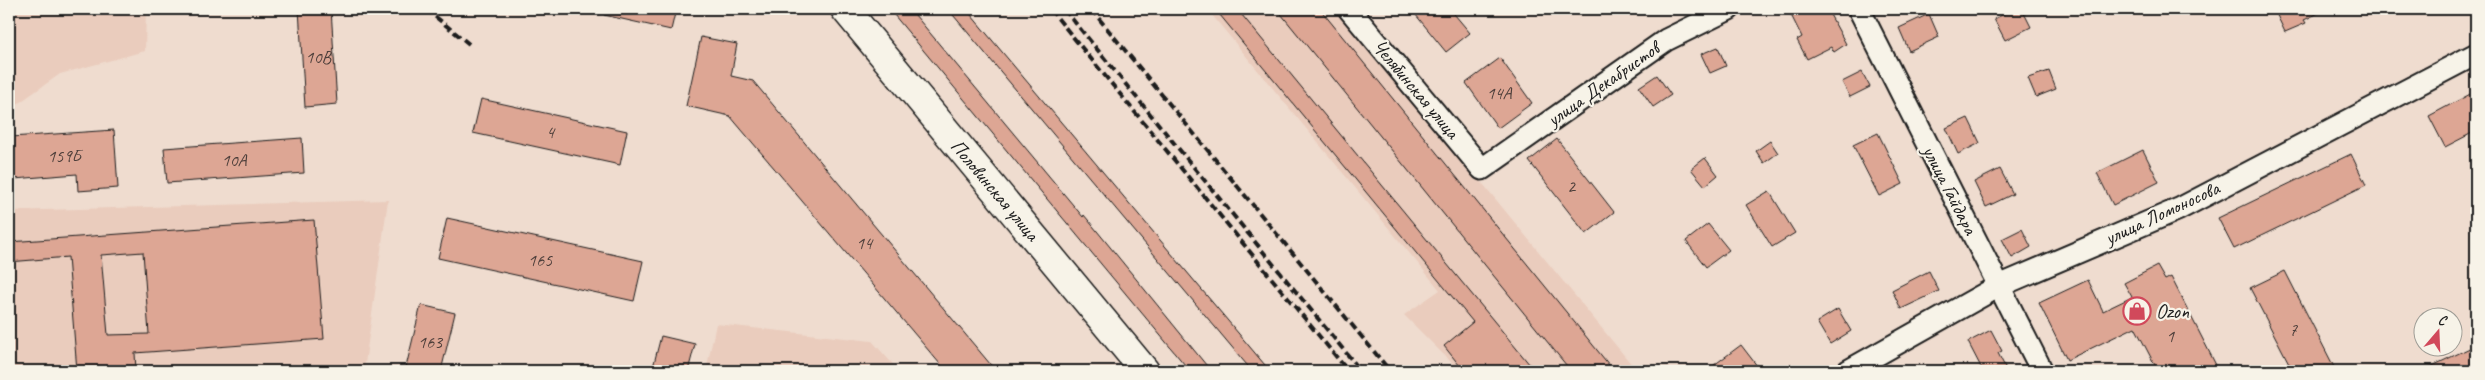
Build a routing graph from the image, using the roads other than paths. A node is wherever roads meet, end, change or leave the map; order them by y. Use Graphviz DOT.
graph roads {
  1 [pos="845,9"];
  2 [pos="1350,9"];
  3 [pos="1730,9"];
  4 [pos="1859,9"];
  5 [pos="2476,54"];
  6 [pos="1482,169"];
  7 [pos="1999,286"];
  8 [pos="1145,371"];
  9 [pos="1848,371"];
  10 [pos="2042,371"];
  1 -- 8 [label="main road, Половинская улица"];
  2 -- 6 [label="street, Челябинская улица"];
  3 -- 6 [label="street, улица Декабристов"];
  4 -- 7 [label="street, улица Гайдара"];
  5 -- 7 [label="street, улица Ломоносова"];
  7 -- 9 [label="street, улица Ломоносова"];
  7 -- 10 [label="street, улица Гайдара"];
}
